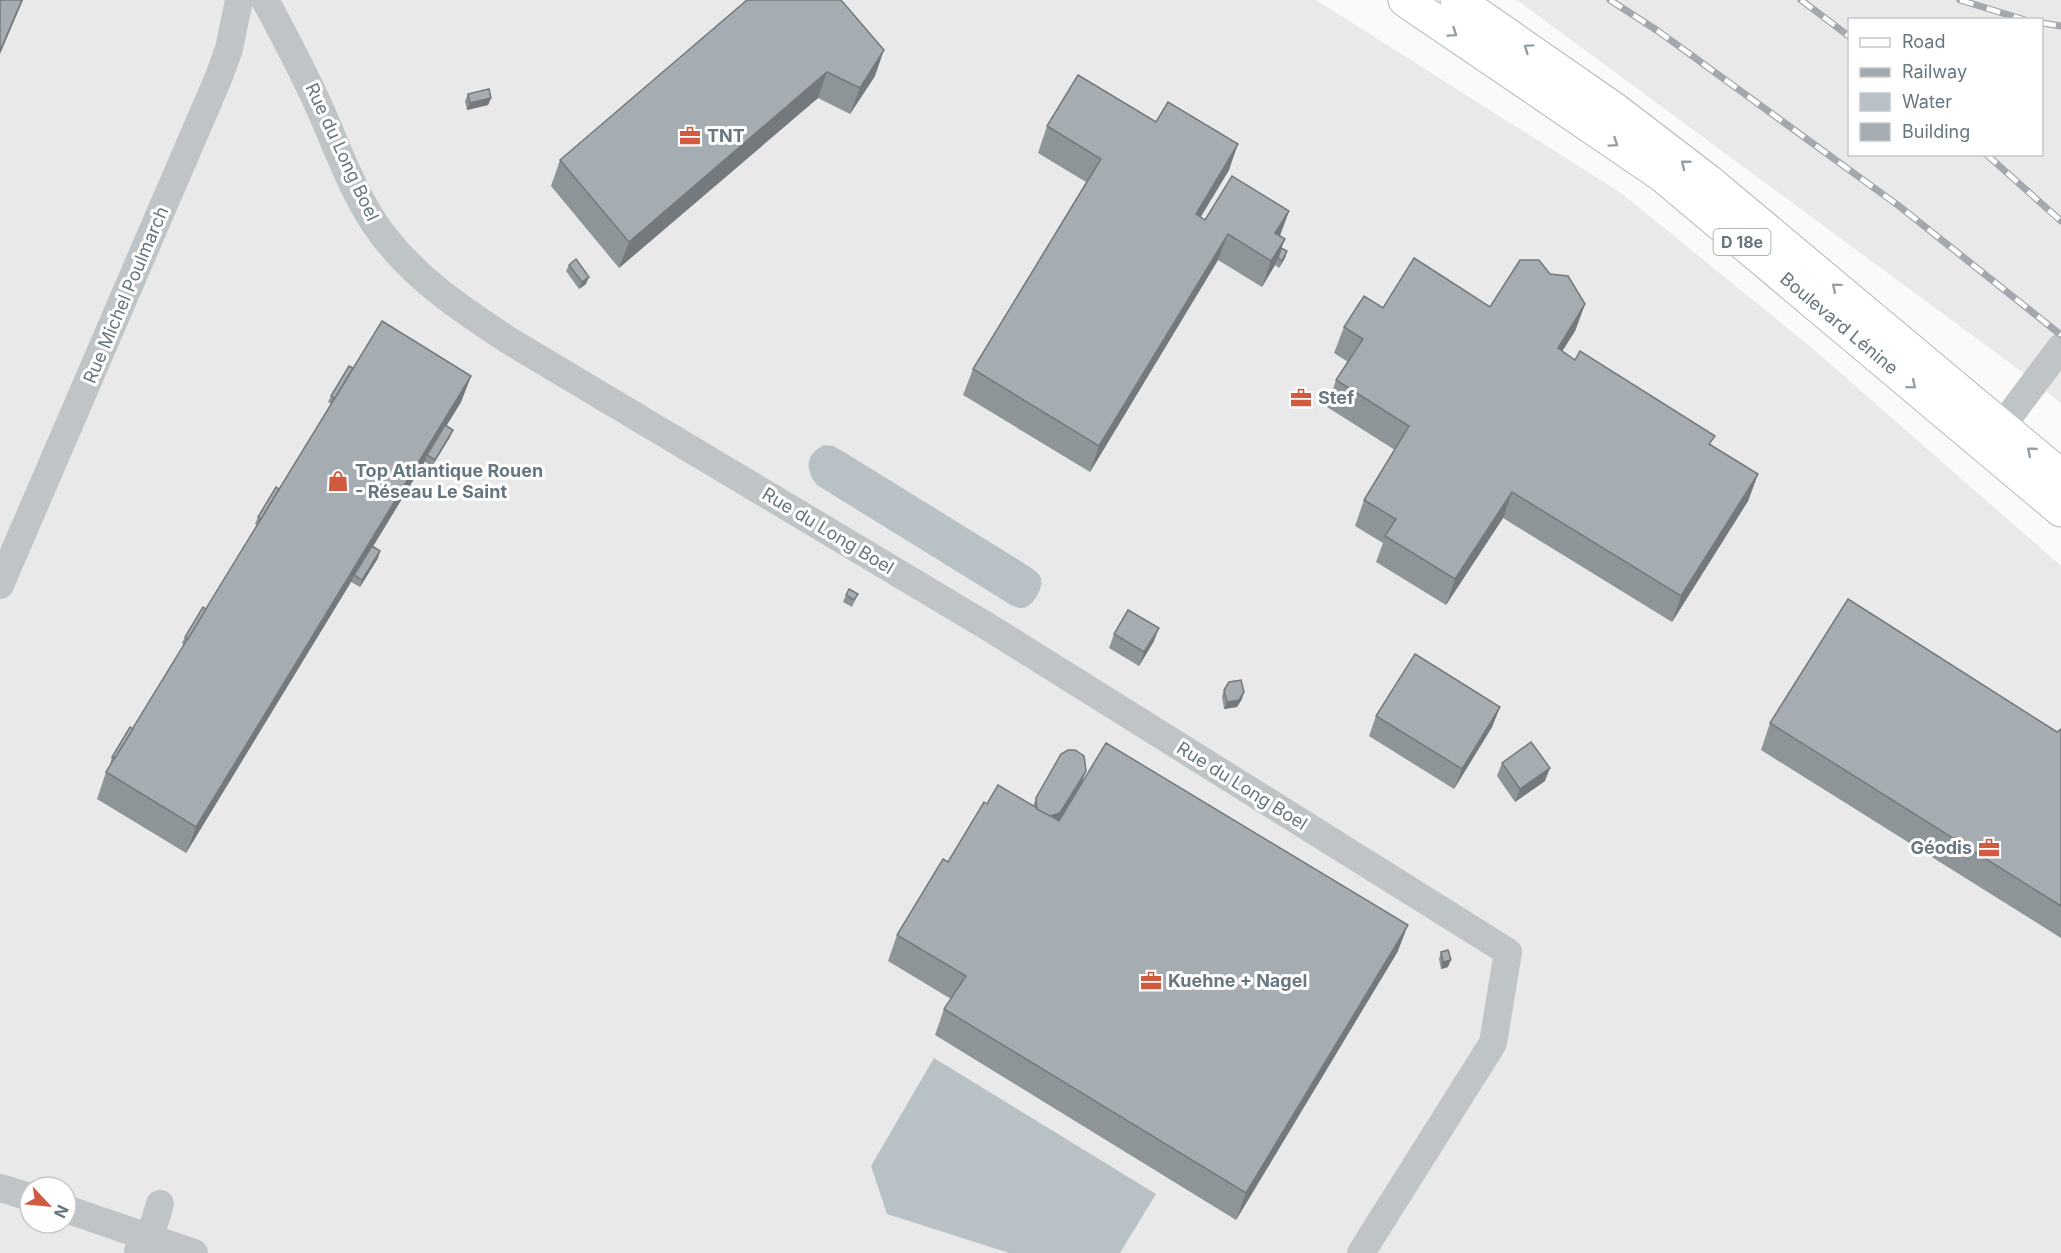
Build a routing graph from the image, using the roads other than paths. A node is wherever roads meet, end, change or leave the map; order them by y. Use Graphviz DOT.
graph roads {
  1 [pos="239,0"];
  2 [pos="265,0"];
  3 [pos="1405,0"];
  4 [pos="1457,0"];
  5 [pos="2061,347"];
  6 [pos="2002,426"];
  7 [pos="2061,476"];
  8 [pos="2061,510"];
  9 [pos="0,585"];
  10 [pos="0,1188"];
  11 [pos="18,1193"];
  12 [pos="160,1204"];
  13 [pos="78,1215"];
  14 [pos="142,1244"];
  15 [pos="194,1253"];
  16 [pos="1360,1253"];
  1 -- 9 [label="street, Rue Michel Poulmarch"];
  2 -- 16 [label="street, Rue du Long Boel"];
  3 -- 8 [label="main road, Boulevard Lénine / D 18e, one-way"];
  6 -- 4 [label="main road, D 18e, one-way"];
  5 -- 6 [label="street"];
  7 -- 6 [label="main road, D 18e, one-way"];
  10 -- 11 [label="street"];
  12 -- 14 [label="street"];
  13 -- 14 [label="street"];
  14 -- 15 [label="street"];
}
